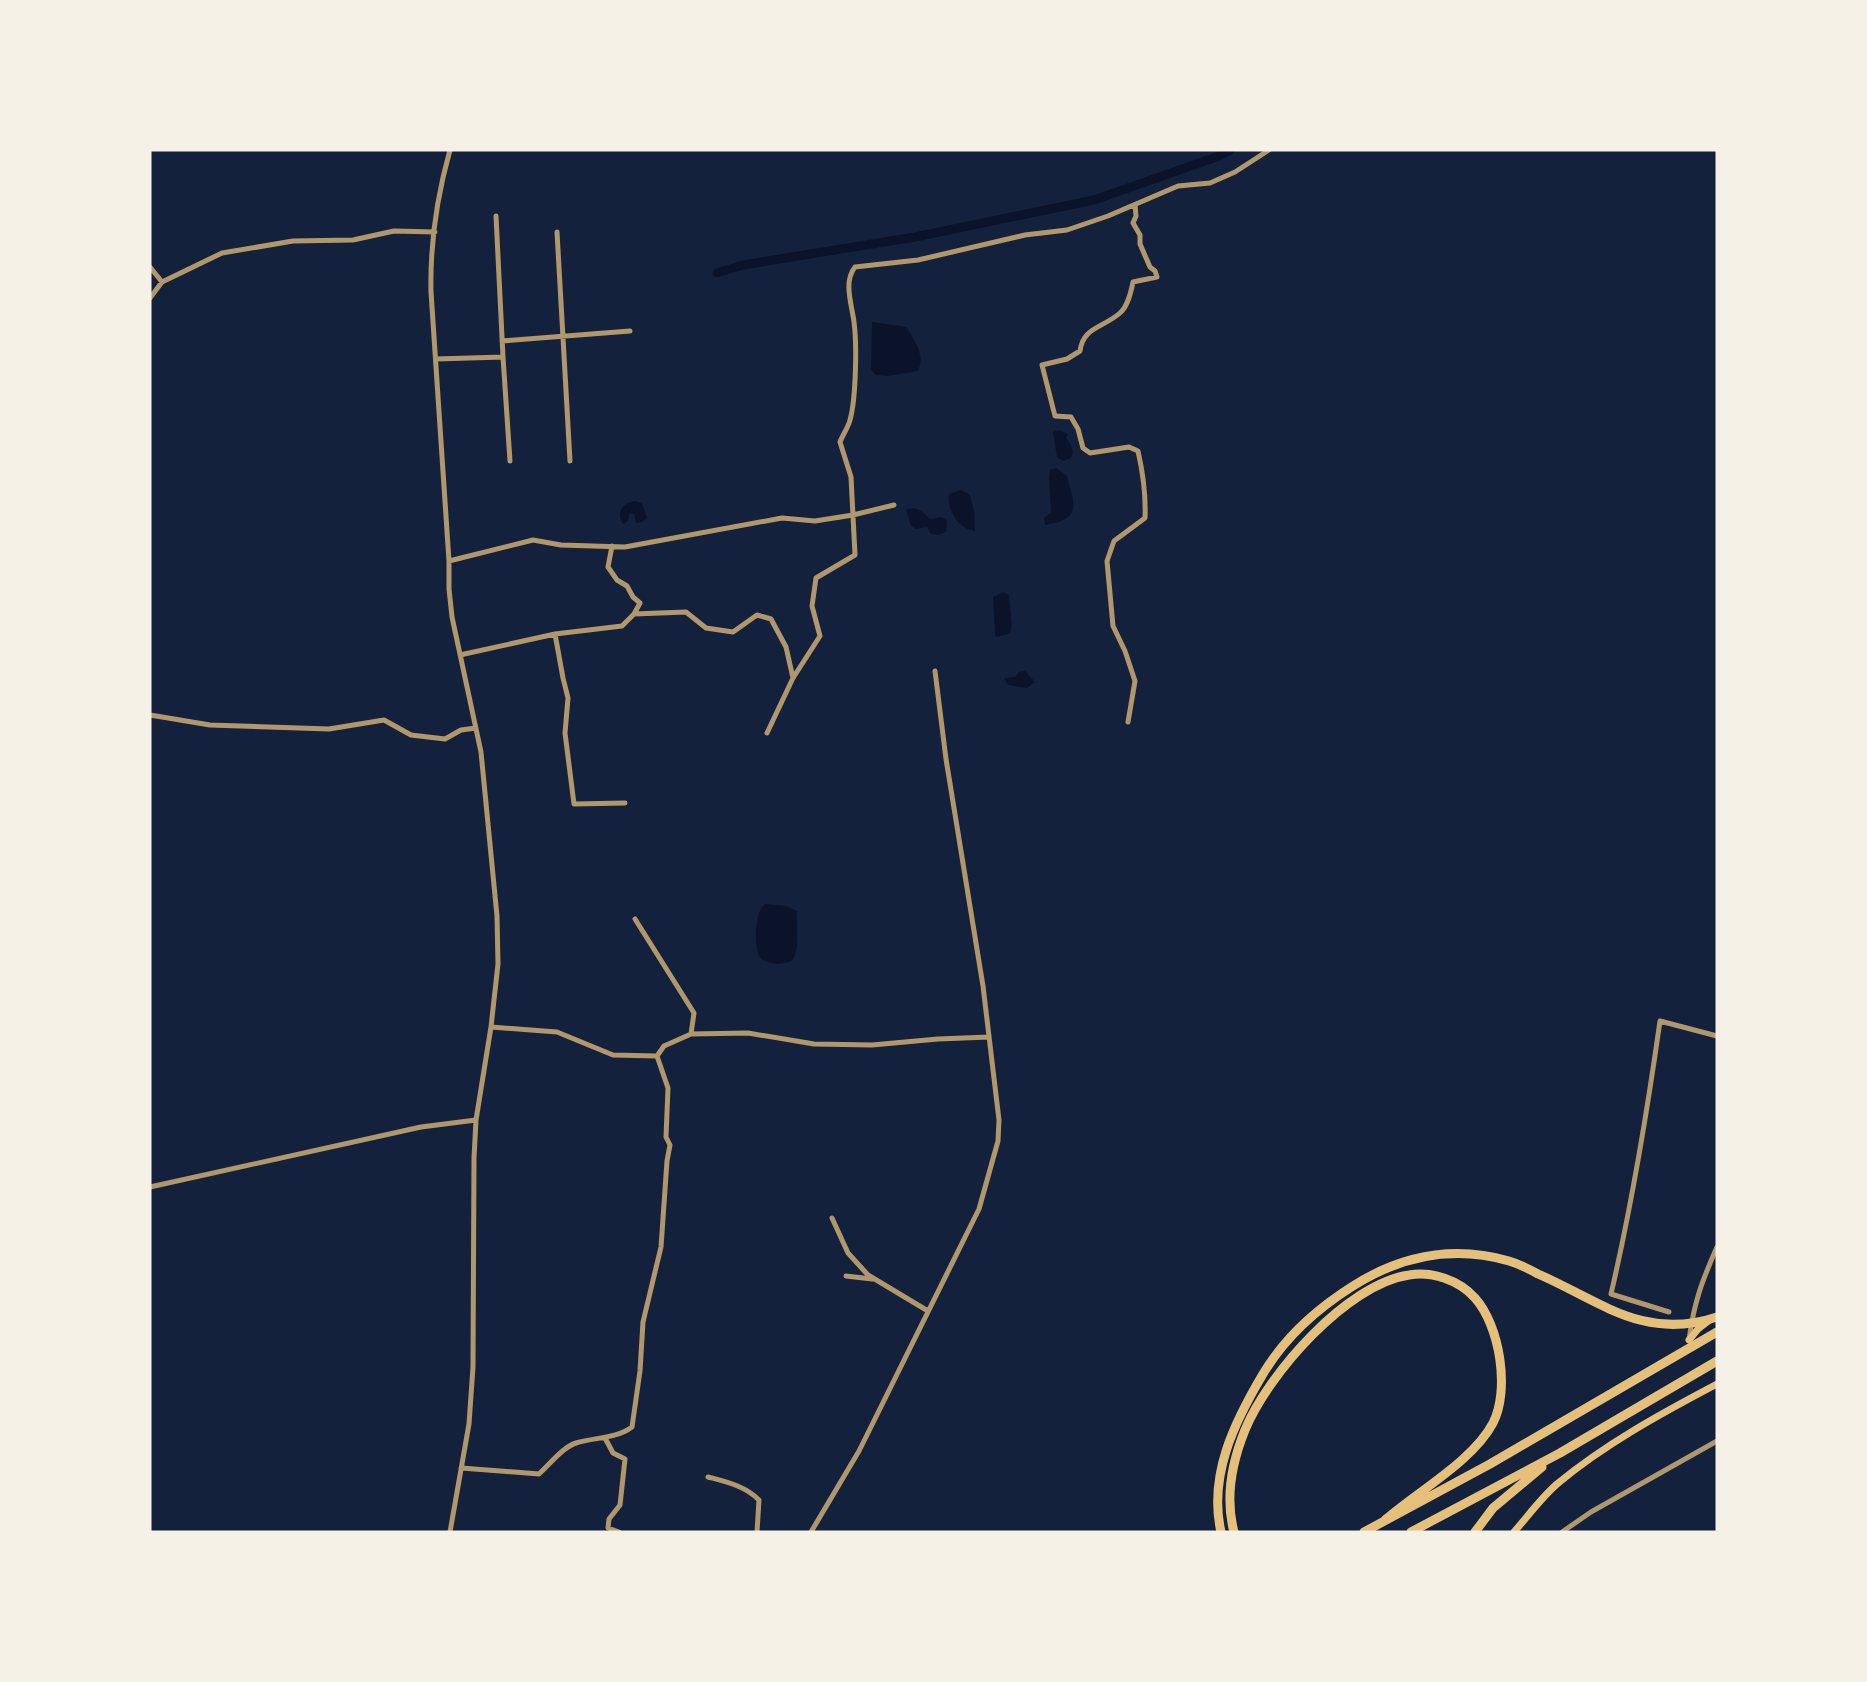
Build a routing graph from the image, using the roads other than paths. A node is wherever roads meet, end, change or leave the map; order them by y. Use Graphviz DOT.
graph roads {
  1 [pos="450,150"];
  2 [pos="1269,150"];
  3 [pos="1135,205"];
  4 [pos="496,216"];
  5 [pos="435,232"];
  6 [pos="557,232"];
  7 [pos="150,267"];
  8 [pos="162,282"];
  9 [pos="150,298"];
  10 [pos="630,331"];
  11 [pos="563,336"];
  12 [pos="502,341"];
  13 [pos="503,357"];
  14 [pos="436,359"];
  15 [pos="510,461"];
  16 [pos="570,461"];
  17 [pos="894,505"];
  18 [pos="853,515"];
  19 [pos="612,546"];
  20 [pos="449,561"];
  21 [pos="634,614"];
  22 [pos="555,634"];
  23 [pos="460,655"];
  24 [pos="935,672"];
  25 [pos="793,678"];
  26 [pos="150,715"];
  27 [pos="1128,722"];
  28 [pos="476,728"];
  29 [pos="767,733"];
  30 [pos="625,803"];
  31 [pos="634,919"];
  32 [pos="491,1027"];
  33 [pos="691,1034"];
  34 [pos="1717,1036"];
  35 [pos="989,1037"];
  36 [pos="657,1056"];
  37 [pos="476,1120"];
  38 [pos="150,1187"];
  39 [pos="832,1218"];
  40 [pos="1717,1247"];
  41 [pos="846,1276"];
  42 [pos="876,1280"];
  43 [pos="928,1311"];
  44 [pos="1669,1312"];
  45 [pos="1717,1316"];
  46 [pos="1717,1332"];
  47 [pos="1689,1340"];
  48 [pos="1717,1361"];
  49 [pos="1717,1384"];
  50 [pos="1672,1400"];
  51 [pos="1665,1412"];
  52 [pos="605,1438"];
  53 [pos="1717,1441"];
  54 [pos="1560,1453"];
  55 [pos="461,1468"];
  56 [pos="708,1477"];
  57 [pos="1385,1520"];
  58 [pos="450,1532"];
  59 [pos="619,1532"];
  60 [pos="757,1532"];
  61 [pos="811,1532"];
  62 [pos="1221,1532"];
  63 [pos="1234,1532"];
  64 [pos="1364,1532"];
  65 [pos="1411,1532"];
  66 [pos="1475,1532"];
  67 [pos="1514,1532"];
  68 [pos="1562,1532"];
  1 -- 5 [label="street"];
  2 -- 3 [label="street"];
  3 -- 18 [label="street"];
  3 -- 27 [label="street"];
  4 -- 12 [label="street"];
  5 -- 8 [label="street"];
  5 -- 14 [label="street"];
  6 -- 11 [label="street"];
  7 -- 8 [label="street"];
  8 -- 9 [label="street"];
  10 -- 11 [label="street"];
  11 -- 12 [label="street"];
  11 -- 16 [label="street"];
  12 -- 13 [label="street"];
  13 -- 14 [label="street"];
  13 -- 15 [label="street"];
  14 -- 20 [label="street"];
  17 -- 18 [label="street"];
  18 -- 19 [label="street"];
  18 -- 25 [label="street"];
  19 -- 20 [label="street"];
  19 -- 21 [label="street"];
  20 -- 23 [label="street"];
  21 -- 22 [label="street"];
  21 -- 25 [label="street"];
  22 -- 23 [label="street"];
  22 -- 30 [label="street"];
  23 -- 28 [label="street"];
  24 -- 35 [label="street"];
  25 -- 29 [label="street"];
  26 -- 28 [label="street"];
  28 -- 32 [label="street"];
  31 -- 33 [label="street"];
  32 -- 36 [label="street"];
  32 -- 37 [label="street"];
  33 -- 35 [label="street"];
  33 -- 36 [label="street"];
  34 -- 44 [label="street"];
  35 -- 43 [label="street"];
  36 -- 52 [label="street"];
  37 -- 38 [label="street"];
  37 -- 55 [label="street"];
  39 -- 42 [label="street"];
  40 -- 47 [label="street"];
  41 -- 42 [label="street"];
  42 -- 43 [label="street"];
  43 -- 61 [label="street"];
  45 -- 47 [label="main road"];
  45 -- 62 [label="highway"];
  46 -- 57 [label="highway"];
  48 -- 54 [label="highway"];
  49 -- 51 [label="main road"];
  50 -- 51 [label="main road"];
  51 -- 67 [label="main road"];
  52 -- 55 [label="street"];
  52 -- 59 [label="street"];
  53 -- 68 [label="street"];
  54 -- 65 [label="highway"];
  54 -- 66 [label="highway"];
  55 -- 58 [label="street"];
  56 -- 60 [label="street"];
  57 -- 63 [label="highway"];
  57 -- 64 [label="highway"];
}
